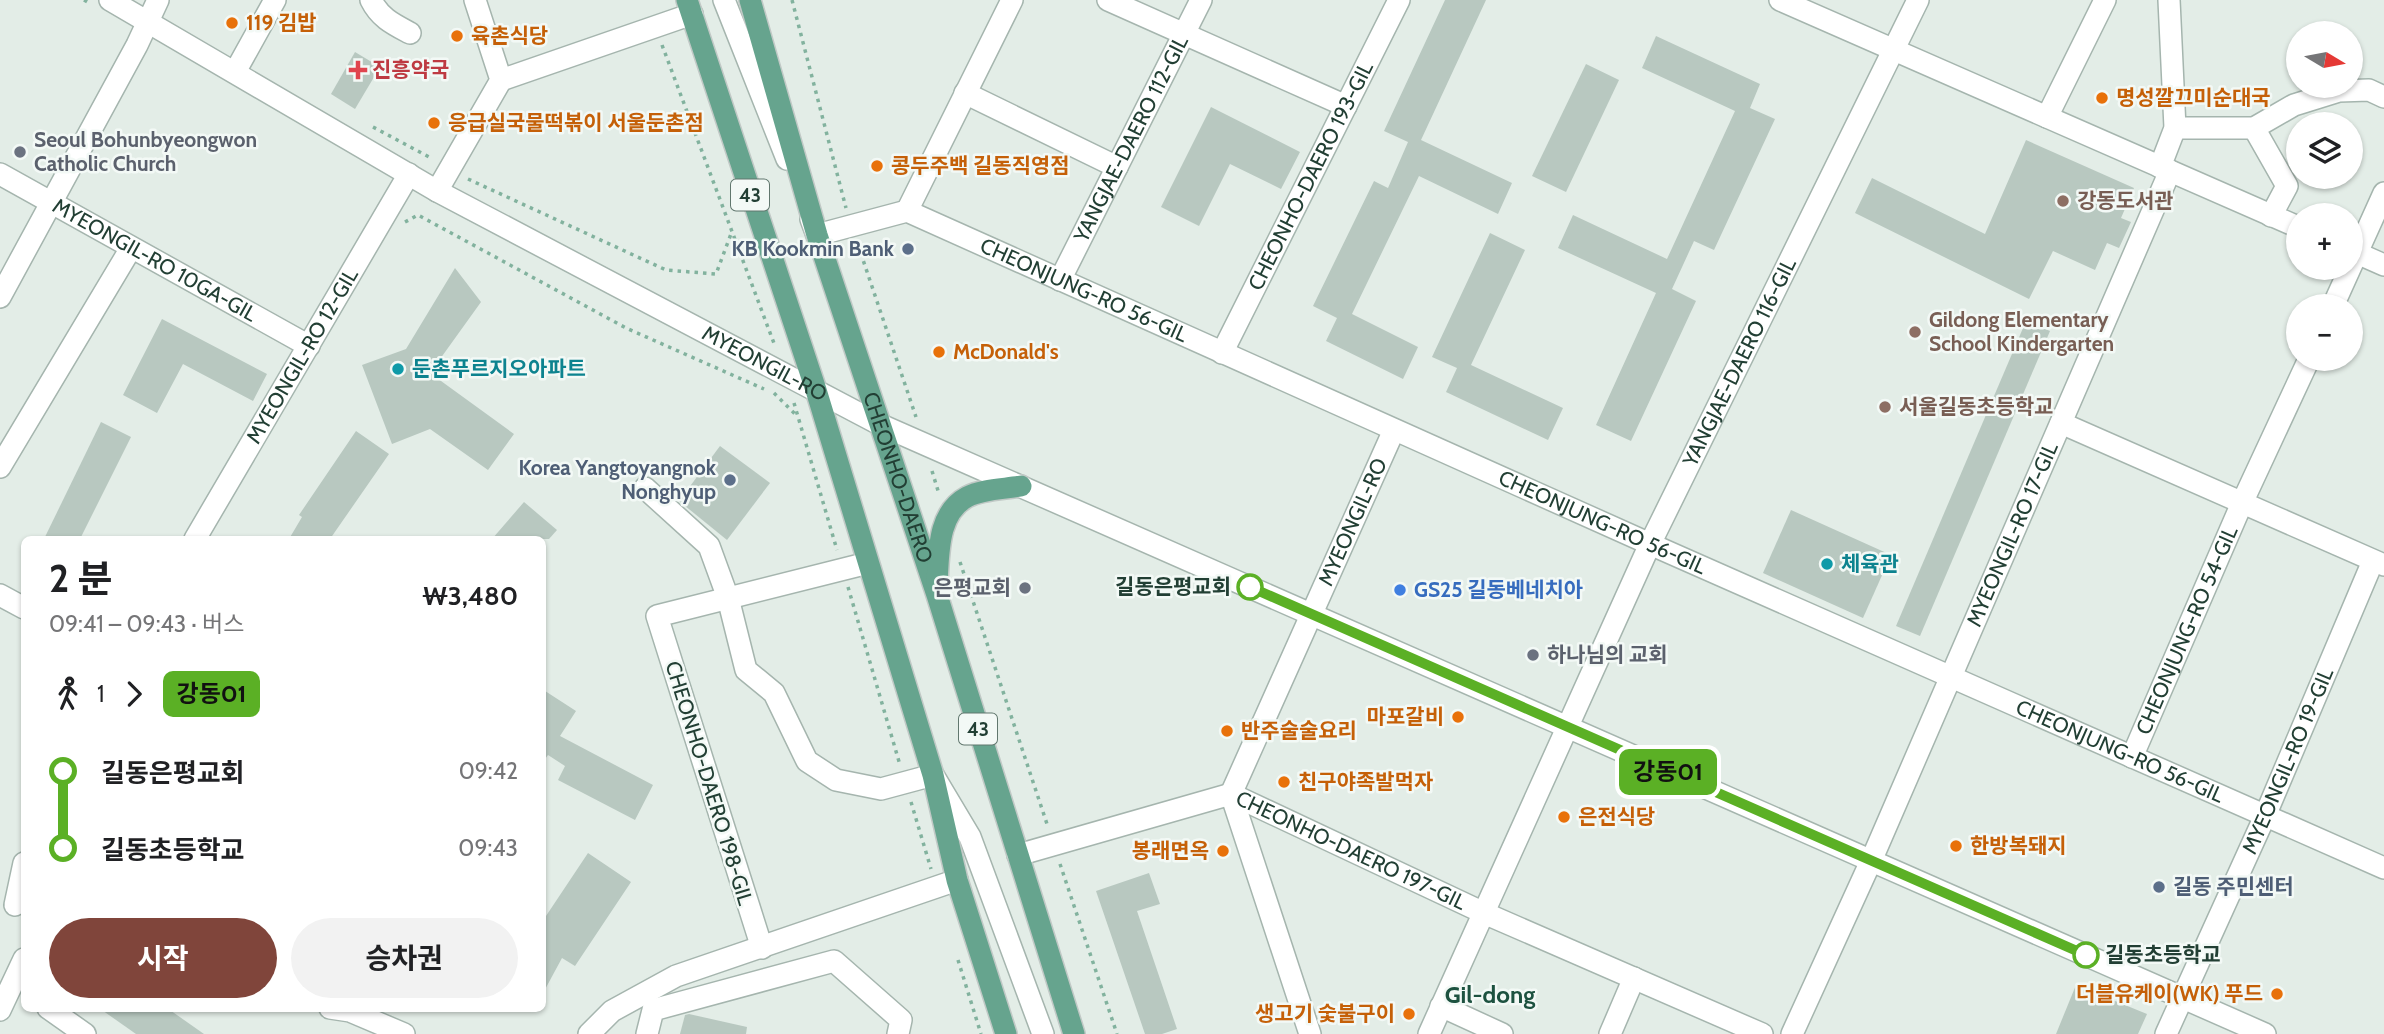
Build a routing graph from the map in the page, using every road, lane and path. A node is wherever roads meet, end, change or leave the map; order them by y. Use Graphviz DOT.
graph roads {
  1 [pos="110,0"];
  2 [pos="158,0"];
  3 [pos="275,0"];
  4 [pos="371,0"];
  5 [pos="475,0"];
  6 [pos="724,0"];
  7 [pos="750,0"];
  8 [pos="1012,0"];
  9 [pos="1108,0"];
  10 [pos="1201,0"];
  11 [pos="1399,0"];
  12 [pos="1780,0"];
  13 [pos="1918,0"];
  14 [pos="2105,0"];
  15 [pos="2169,0"];
  16 [pos="689,7"];
  17 [pos="147,22"];
  18 [pos="655,27"];
  19 [pos="410,33"];
  20 [pos="1185,33"];
  21 [pos="1893,50"];
  22 [pos="235,72"];
  23 [pos="501,80"];
  24 [pos="965,93"];
  25 [pos="2384,97"];
  26 [pos="1346,106"];
  27 [pos="2047,117"];
  28 [pos="2175,128"];
  29 [pos="2254,128"];
  30 [pos="1117,167"];
  31 [pos="2165,169"];
  32 [pos="0,174"];
  33 [pos="409,174"];
  34 [pos="437,191"];
  35 [pos="2384,193"];
  36 [pos="52,203"];
  37 [pos="906,211"];
  38 [pos="418,215"];
  39 [pos="2271,216"];
  40 [pos="2286,222"];
  41 [pos="2363,234"];
  42 [pos="817,235"];
  43 [pos="131,248"];
  44 [pos="2363,256"];
  45 [pos="2384,265"];
  46 [pos="1060,280"];
  47 [pos="0,297"];
  48 [pos="309,346"];
  49 [pos="1222,352"];
  50 [pos="2303,371"];
  51 [pos="785,374"];
  52 [pos="816,390"];
  53 [pos="797,416"];
  54 [pos="2061,423"];
  55 [pos="881,425"];
  56 [pos="1394,429"];
  57 [pos="0,467"];
  58 [pos="1021,486"];
  59 [pos="645,488"];
  60 [pos="2242,503"];
  61 [pos="197,536"];
  62 [pos="1650,544"];
  63 [pos="867,563"];
  64 [pos="2378,563"];
  65 [pos="843,569"];
  66 [pos="0,595"];
  67 [pos="937,595"];
  68 [pos="728,598"];
  69 [pos="21,606"];
  70 [pos="1312,615"];
  71 [pos="1951,677"];
  72 [pos="1567,728"];
  73 [pos="2132,757"];
  74 [pos="933,775"];
  75 [pos="906,782"];
  76 [pos="1231,794"];
  77 [pos="2265,816"];
  78 [pos="1018,855"];
  79 [pos="1871,861"];
  80 [pos="2384,868"];
  81 [pos="21,874"];
  82 [pos="947,883"];
  83 [pos="13,904"];
  84 [pos="1484,912"];
  85 [pos="762,948"];
  86 [pos="957,954"];
  87 [pos="1633,978"];
  88 [pos="19,987"];
  89 [pos="2182,998"];
  90 [pos="1441,1006"];
  91 [pos="0,1010"];
  92 [pos="54,1012"];
  93 [pos="352,1012"];
  94 [pos="85,1034"];
  95 [pos="404,1034"];
  96 [pos="589,1034"];
  97 [pos="647,1034"];
  98 [pos="898,1034"];
  99 [pos="981,1034"];
  100 [pos="1006,1034"];
  101 [pos="1043,1034"];
  102 [pos="1074,1034"];
  103 [pos="1310,1034"];
  104 [pos="1429,1034"];
  105 [pos="1502,1034"];
  106 [pos="1610,1034"];
  107 [pos="1762,1034"];
  108 [pos="1792,1034"];
  109 [pos="2166,1034"];
  110 [pos="2265,1034"];
  1 -- 17 [label="street, MYEONGIL-RO"];
  2 -- 17 [label="street"];
  3 -- 22 [label="street"];
  4 -- 19 [label="street"];
  5 -- 23 [label="street"];
  6 -- 42 [label="street"];
  7 -- 42 [label="main road, CHEONHO-DAERO / 43"];
  8 -- 24 [label="street"];
  9 -- 20 [label="street"];
  10 -- 20 [label="street, YANGJAE-DAERO 112-GIL"];
  11 -- 26 [label="street, CHEONHO-DAERO 193-GIL"];
  12 -- 21 [label="street"];
  13 -- 21 [label="street, YANGJAE-DAERO 116-GIL"];
  14 -- 27 [label="street"];
  15 -- 28 [label="street"];
  16 -- 18 [label="street"];
  16 -- 52 [label="main road, 43"];
  17 -- 22 [label="street, MYEONGIL-RO"];
  17 -- 36 [label="street"];
  18 -- 23 [label="street"];
  18 -- 51 [label="path"];
  20 -- 26 [label="street"];
  20 -- 30 [label="street, YANGJAE-DAERO 112-GIL"];
  21 -- 27 [label="street"];
  21 -- 62 [label="street, YANGJAE-DAERO 116-GIL"];
  22 -- 33 [label="street, MYEONGIL-RO"];
  23 -- 34 [label="street"];
  24 -- 30 [label="street"];
  24 -- 37 [label="street"];
  25 -- 29 [label="street"];
  26 -- 49 [label="street, CHEONHO-DAERO 193-GIL"];
  27 -- 31 [label="street"];
  28 -- 29 [label="street"];
  28 -- 31 [label="street, MYEONGIL-RO 17-GIL"];
  29 -- 39 [label="street"];
  30 -- 46 [label="street, YANGJAE-DAERO 112-GIL"];
  31 -- 39 [label="street"];
  31 -- 54 [label="street, MYEONGIL-RO 17-GIL"];
  32 -- 36 [label="street, MYEONGIL-RO 10GA-GIL"];
  33 -- 34 [label="street, MYEONGIL-RO"];
  33 -- 48 [label="street, MYEONGIL-RO 12-GIL"];
  34 -- 51 [label="street, MYEONGIL-RO"];
  35 -- 41 [label="street"];
  36 -- 43 [label="street, MYEONGIL-RO 10GA-GIL"];
  36 -- 47 [label="street"];
  37 -- 42 [label="street"];
  37 -- 46 [label="street, CHEONJUNG-RO 56-GIL"];
  38 -- 53 [label="path"];
  39 -- 40 [label="street"];
  42 -- 55 [label="main road, CHEONHO-DAERO / 43"];
  43 -- 48 [label="street, MYEONGIL-RO 10GA-GIL"];
  43 -- 57 [label="street"];
  44 -- 45 [label="street"];
  46 -- 49 [label="street, CHEONJUNG-RO 56-GIL"];
  48 -- 61 [label="street, MYEONGIL-RO 12-GIL"];
  49 -- 56 [label="street, CHEONJUNG-RO 56-GIL"];
  50 -- 60 [label="street"];
  51 -- 52 [label="street, MYEONGIL-RO"];
  51 -- 53 [label="path"];
  52 -- 55 [label="street, MYEONGIL-RO"];
  52 -- 63 [label="main road, 43"];
  53 -- 65 [label="path"];
  54 -- 60 [label="street, CHEONJUNG-RO 54-GIL"];
  54 -- 71 [label="street, MYEONGIL-RO 17-GIL"];
  55 -- 58 [label="street, MYEONGIL-RO"];
  55 -- 67 [label="main road, CHEONHO-DAERO / 43"];
  56 -- 62 [label="street, CHEONJUNG-RO 56-GIL"];
  56 -- 70 [label="street, MYEONGIL-RO"];
  58 -- 67 [label="main road"];
  58 -- 70 [label="street, MYEONGIL-RO"];
  59 -- 68 [label="street"];
  60 -- 64 [label="street, CHEONJUNG-RO 54-GIL"];
  60 -- 73 [label="street, CHEONJUNG-RO 54-GIL"];
  62 -- 71 [label="street, CHEONJUNG-RO 56-GIL"];
  62 -- 72 [label="street, YANGJAE-DAERO 116-GIL"];
  63 -- 65 [label="street"];
  63 -- 74 [label="main road, 43"];
  64 -- 77 [label="street, MYEONGIL-RO 19-GIL"];
  65 -- 68 [label="street"];
  65 -- 75 [label="path"];
  66 -- 69 [label="street"];
  67 -- 78 [label="main road, CHEONHO-DAERO / 43"];
  68 -- 75 [label="street"];
  68 -- 85 [label="street, CHEONHO-DAERO 198-GIL"];
  70 -- 72 [label="street, MYEONGIL-RO"];
  70 -- 76 [label="street, MYEONGIL-RO"];
  71 -- 73 [label="street, CHEONJUNG-RO 56-GIL"];
  71 -- 79 [label="street, MYEONGIL-RO 17-GIL"];
  72 -- 79 [label="street, MYEONGIL-RO"];
  72 -- 84 [label="street, YANGJAE-DAERO 116-GIL"];
  73 -- 77 [label="street, CHEONJUNG-RO 56-GIL"];
  74 -- 75 [label="street"];
  74 -- 82 [label="main road, 43"];
  74 -- 101 [label="street"];
  75 -- 82 [label="path"];
  76 -- 78 [label="street, CHEONHO-DAERO 197-GIL"];
  76 -- 84 [label="street, CHEONHO-DAERO 197-GIL"];
  76 -- 103 [label="street"];
  77 -- 80 [label="street, CHEONJUNG-RO 56-GIL"];
  77 -- 89 [label="street, MYEONGIL-RO 19-GIL"];
  78 -- 102 [label="main road, CHEONHO-DAERO / 43"];
  79 -- 89 [label="street, MYEONGIL-RO"];
  79 -- 108 [label="street, MYEONGIL-RO 17-GIL"];
  81 -- 83 [label="street"];
  82 -- 85 [label="street"];
  82 -- 100 [label="main road, 43"];
  84 -- 87 [label="street, CHEONHO-DAERO 197-GIL"];
  84 -- 90 [label="street, YANGJAE-DAERO 116-GIL"];
  85 -- 96 [label="street"];
  86 -- 99 [label="path"];
  87 -- 106 [label="street"];
  87 -- 107 [label="street, CHEONHO-DAERO 197-GIL"];
  88 -- 91 [label="street"];
  89 -- 109 [label="street"];
  89 -- 110 [label="street, MYEONGIL-RO"];
  90 -- 104 [label="street, YANGJAE-DAERO 116-GIL"];
  90 -- 105 [label="street"];
  92 -- 94 [label="street"];
  93 -- 95 [label="street"];
  97 -- 98 [label="street"];
}
